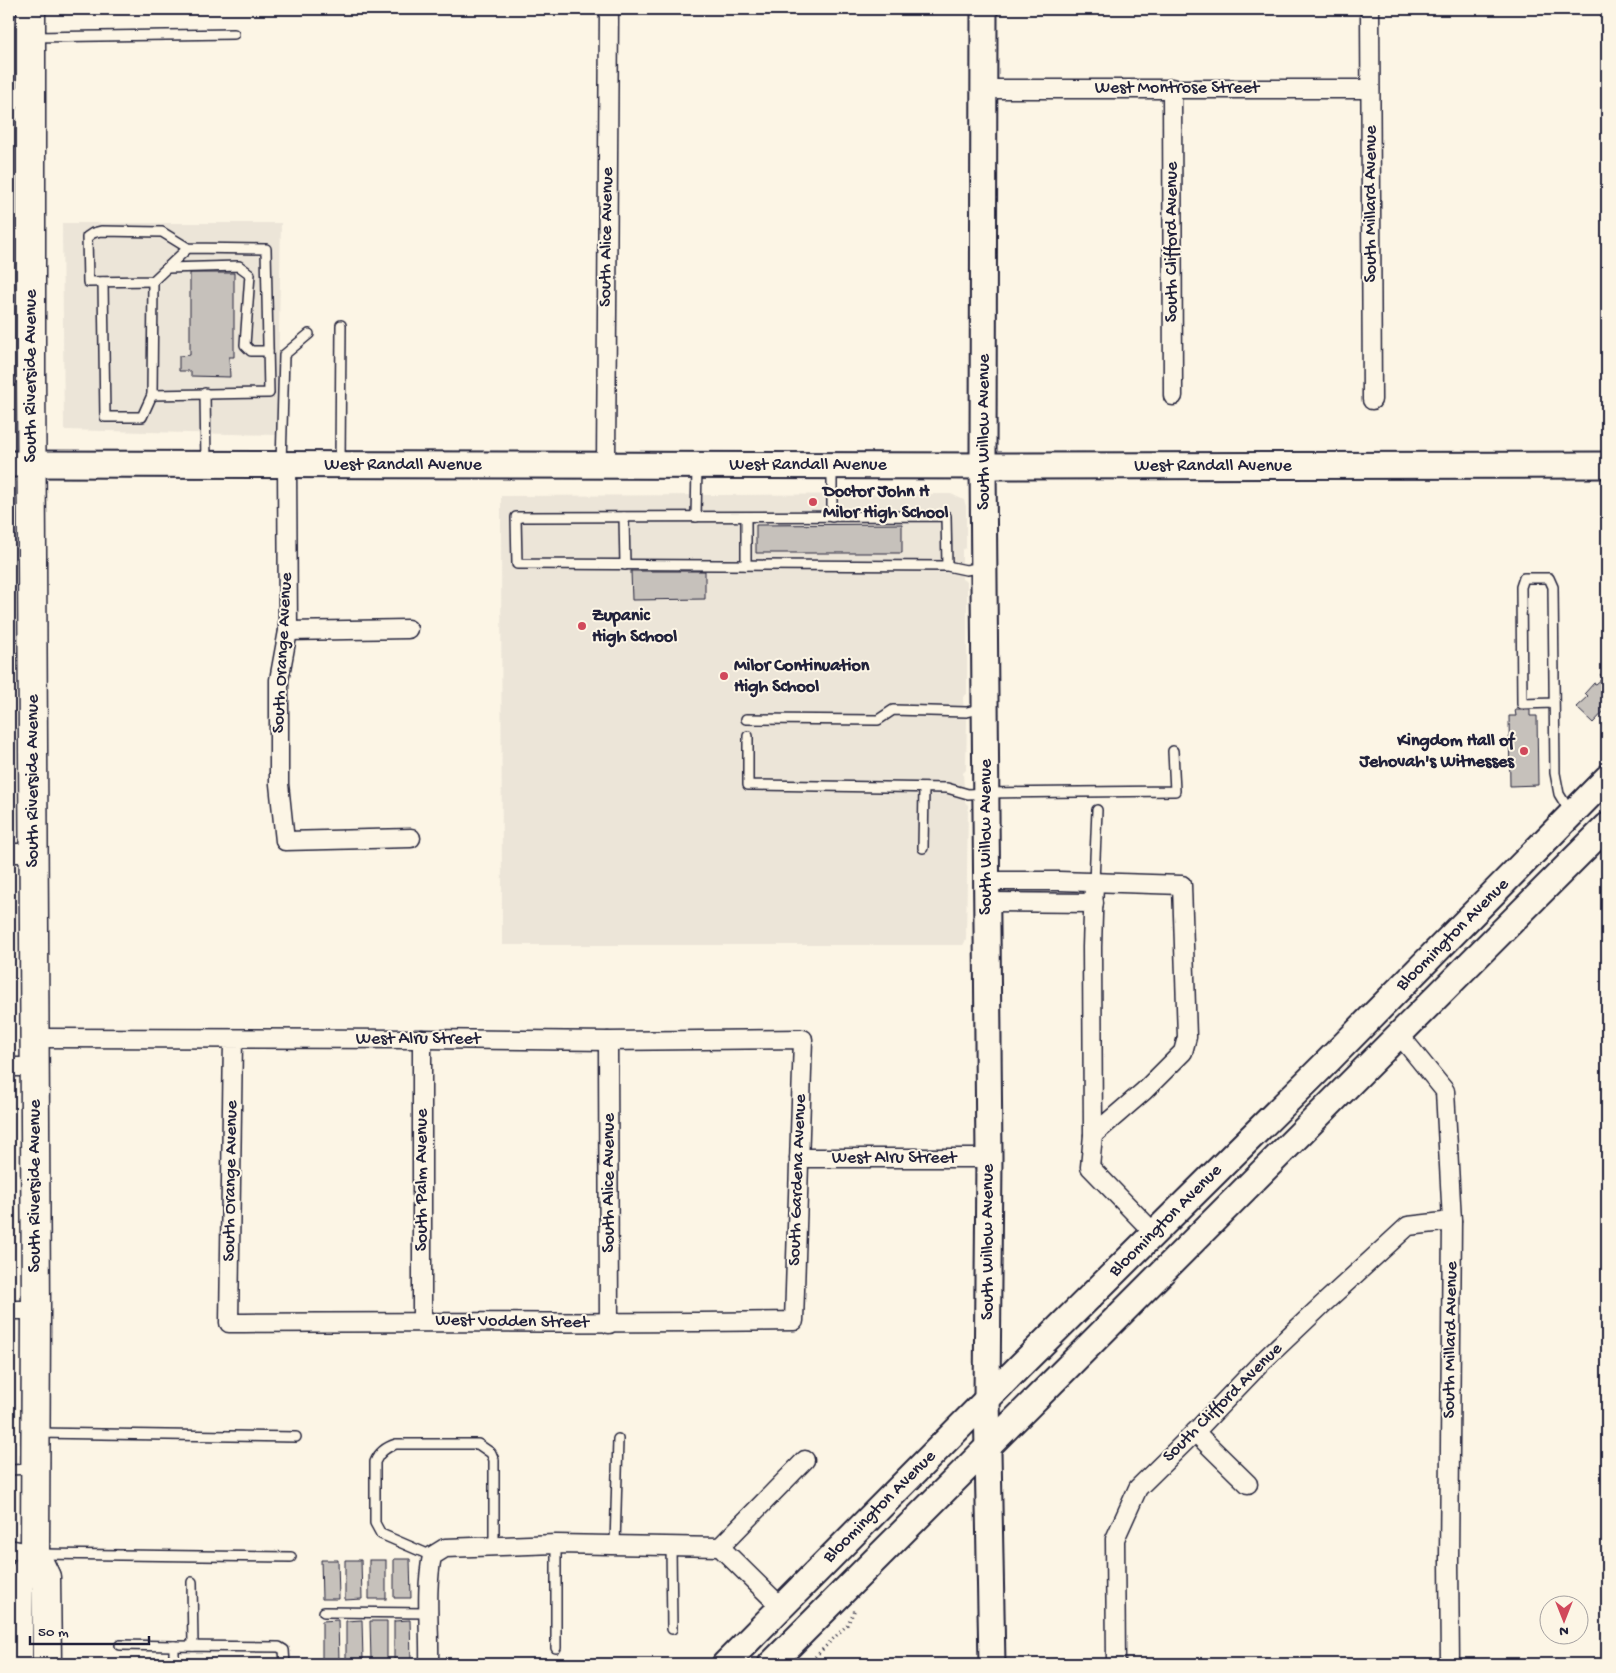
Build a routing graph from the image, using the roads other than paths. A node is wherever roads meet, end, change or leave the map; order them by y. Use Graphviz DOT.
graph roads {
  1 [pos="31,9"];
  2 [pos="609,9"];
  3 [pos="984,9"];
  4 [pos="1370,9"];
  5 [pos="234,34"];
  6 [pos="31,37"];
  7 [pos="983,88"];
  8 [pos="1172,88"];
  9 [pos="1370,89"];
  10 [pos="20,114"];
  11 [pos="188,248"];
  12 [pos="167,268"];
  13 [pos="153,281"];
  14 [pos="103,282"];
  15 [pos="341,325"];
  16 [pos="309,334"];
  17 [pos="268,351"];
  18 [pos="205,393"];
  19 [pos="152,395"];
  20 [pos="1173,396"];
  21 [pos="1372,400"];
  22 [pos="20,463"];
  23 [pos="206,464"];
  24 [pos="284,464"];
  25 [pos="340,464"];
  26 [pos="606,464"];
  27 [pos="697,465"];
  28 [pos="1607,465"];
  29 [pos="832,466"];
  30 [pos="983,466"];
  31 [pos="624,517"];
  32 [pos="696,517"];
  33 [pos="746,517"];
  34 [pos="832,517"];
  35 [pos="625,565"];
  36 [pos="746,565"];
  37 [pos="947,566"];
  38 [pos="984,567"];
  39 [pos="408,629"];
  40 [pos="288,631"];
  41 [pos="1554,703"];
  42 [pos="985,708"];
  43 [pos="746,719"];
  44 [pos="748,736"];
  45 [pos="1173,752"];
  46 [pos="1607,778"];
  47 [pos="924,788"];
  48 [pos="986,793"];
  49 [pos="1098,810"];
  50 [pos="1572,814"];
  51 [pos="1607,826"];
  52 [pos="411,838"];
  53 [pos="923,848"];
  54 [pos="21,853"];
  55 [pos="1094,882"];
  56 [pos="986,892"];
  57 [pos="1094,903"];
  58 [pos="1398,1033"];
  59 [pos="34,1038"];
  60 [pos="233,1039"];
  61 [pos="422,1039"];
  62 [pos="803,1039"];
  63 [pos="608,1042"];
  64 [pos="22,1066"];
  65 [pos="1093,1135"];
  66 [pos="799,1158"];
  67 [pos="989,1158"];
  68 [pos="1452,1221"];
  69 [pos="1154,1233"];
  70 [pos="9,1310"];
  71 [pos="36,1310"];
  72 [pos="422,1321"];
  73 [pos="794,1322"];
  74 [pos="229,1323"];
  75 [pos="610,1324"];
  76 [pos="988,1398"];
  77 [pos="1195,1432"];
  78 [pos="36,1433"];
  79 [pos="296,1437"];
  80 [pos="618,1439"];
  81 [pos="988,1449"];
  82 [pos="805,1460"];
  83 [pos="22,1470"];
  84 [pos="1248,1484"];
  85 [pos="556,1544"];
  86 [pos="615,1545"];
  87 [pos="494,1546"];
  88 [pos="671,1546"];
  89 [pos="720,1547"];
  90 [pos="9,1548"];
  91 [pos="35,1554"];
  92 [pos="432,1556"];
  93 [pos="291,1557"];
  94 [pos="192,1582"];
  95 [pos="781,1607"];
  96 [pos="324,1612"];
  97 [pos="428,1613"];
  98 [pos="672,1629"];
  99 [pos="120,1645"];
  100 [pos="174,1646"];
  101 [pos="193,1646"];
  102 [pos="556,1648"];
  103 [pos="18,1664"];
  104 [pos="47,1664"];
  105 [pos="174,1664"];
  106 [pos="285,1664"];
  107 [pos="430,1664"];
  108 [pos="725,1664"];
  109 [pos="772,1664"];
  110 [pos="992,1664"];
  111 [pos="1116,1664"];
  112 [pos="1450,1664"];
  1 -- 6 [label="main road, South Riverside Avenue"];
  2 -- 26 [label="street, South Alice Avenue"];
  3 -- 7 [label="street, South Willow Avenue"];
  4 -- 9 [label="street, South Millard Avenue"];
  5 -- 6 [label="lane"];
  6 -- 10 [label="main road, South Riverside Avenue"];
  7 -- 8 [label="street, West Montrose Street"];
  7 -- 30 [label="street, South Willow Avenue"];
  8 -- 9 [label="street, West Montrose Street"];
  8 -- 20 [label="street, South Clifford Avenue"];
  9 -- 21 [label="street, South Millard Avenue"];
  10 -- 22 [label="main road, South Riverside Avenue"];
  11 -- 12 [label="lane"];
  11 -- 14 [label="lane"];
  11 -- 17 [label="lane"];
  12 -- 13 [label="lane"];
  12 -- 17 [label="lane"];
  13 -- 14 [label="lane"];
  13 -- 19 [label="lane"];
  14 -- 19 [label="lane"];
  15 -- 25 [label="lane"];
  16 -- 24 [label="lane"];
  17 -- 18 [label="lane"];
  18 -- 19 [label="lane"];
  18 -- 23 [label="lane"];
  22 -- 23 [label="street, West Randall Avenue"];
  22 -- 54 [label="main road, South Riverside Avenue"];
  23 -- 24 [label="street, West Randall Avenue"];
  24 -- 25 [label="street, West Randall Avenue"];
  24 -- 40 [label="street, South Orange Avenue"];
  25 -- 26 [label="street, West Randall Avenue"];
  26 -- 27 [label="street, West Randall Avenue"];
  27 -- 29 [label="street, West Randall Avenue"];
  27 -- 32 [label="lane"];
  28 -- 30 [label="street, West Randall Avenue"];
  29 -- 30 [label="street, West Randall Avenue"];
  29 -- 34 [label="lane"];
  30 -- 38 [label="street, South Willow Avenue"];
  31 -- 32 [label="lane"];
  31 -- 35 [label="lane"];
  31 -- 35 [label="lane"];
  32 -- 33 [label="lane"];
  33 -- 34 [label="lane"];
  33 -- 36 [label="lane"];
  34 -- 37 [label="lane"];
  35 -- 36 [label="lane"];
  36 -- 37 [label="lane"];
  37 -- 38 [label="lane"];
  38 -- 42 [label="street, South Willow Avenue"];
  39 -- 40 [label="street"];
  40 -- 52 [label="street, South Orange Avenue"];
  41 -- 41 [label="lane"];
  41 -- 50 [label="lane"];
  42 -- 43 [label="lane"];
  42 -- 48 [label="street, South Willow Avenue"];
  44 -- 47 [label="lane"];
  45 -- 48 [label="lane"];
  46 -- 50 [label="street, Bloomington Avenue"];
  47 -- 48 [label="lane"];
  47 -- 53 [label="lane"];
  48 -- 56 [label="street, South Willow Avenue"];
  49 -- 55 [label="lane"];
  50 -- 69 [label="street, Bloomington Avenue"];
  51 -- 58 [label="street, Bloomington Avenue"];
  54 -- 59 [label="main road, South Riverside Avenue"];
  55 -- 56 [label="street"];
  55 -- 57 [label="street"];
  55 -- 65 [label="street"];
  56 -- 57 [label="street"];
  56 -- 67 [label="street, South Willow Avenue"];
  57 -- 65 [label="street"];
  58 -- 68 [label="street, South Millard Avenue"];
  58 -- 81 [label="street, Bloomington Avenue"];
  59 -- 60 [label="street, West Alru Street"];
  59 -- 64 [label="main road, South Riverside Avenue"];
  60 -- 61 [label="street, West Alru Street"];
  60 -- 74 [label="street, South Orange Avenue"];
  61 -- 63 [label="street, West Alru Street"];
  61 -- 72 [label="street, South Palm Avenue"];
  62 -- 63 [label="street, West Alru Street"];
  62 -- 66 [label="street, South Gardena Avenue"];
  63 -- 75 [label="street, South Alice Avenue"];
  64 -- 71 [label="main road, South Riverside Avenue"];
  65 -- 69 [label="street"];
  66 -- 67 [label="street, West Alru Street"];
  66 -- 73 [label="street, South Gardena Avenue"];
  67 -- 76 [label="street, South Willow Avenue"];
  68 -- 77 [label="street, South Clifford Avenue"];
  68 -- 112 [label="street, South Millard Avenue"];
  69 -- 76 [label="street, Bloomington Avenue"];
  70 -- 71 [label="street"];
  71 -- 78 [label="main road, South Riverside Avenue"];
  72 -- 74 [label="street, West Vodden Street"];
  72 -- 75 [label="street, West Vodden Street"];
  73 -- 75 [label="street, West Vodden Street"];
  76 -- 81 [label="street, South Willow Avenue"];
  76 -- 95 [label="street, Bloomington Avenue"];
  77 -- 84 [label="street"];
  77 -- 111 [label="street, South Clifford Avenue"];
  78 -- 79 [label="lane"];
  78 -- 83 [label="main road, South Riverside Avenue"];
  80 -- 86 [label="lane"];
  81 -- 109 [label="street, Bloomington Avenue"];
  81 -- 110 [label="street, South Willow Avenue"];
  82 -- 89 [label="street"];
  83 -- 91 [label="main road, South Riverside Avenue"];
  85 -- 86 [label="street"];
  85 -- 87 [label="street"];
  85 -- 102 [label="lane"];
  86 -- 88 [label="street"];
  87 -- 92 [label="street"];
  87 -- 92 [label="lane"];
  88 -- 89 [label="street"];
  88 -- 98 [label="lane"];
  89 -- 95 [label="street"];
  90 -- 91 [label="street"];
  91 -- 93 [label="lane"];
  91 -- 103 [label="main road, South Riverside Avenue"];
  91 -- 104 [label="main road, South Riverside Avenue"];
  92 -- 97 [label="street"];
  94 -- 101 [label="lane"];
  95 -- 108 [label="street, Bloomington Avenue"];
  96 -- 97 [label="lane"];
  97 -- 107 [label="street"];
  99 -- 100 [label="lane"];
  100 -- 101 [label="lane"];
  100 -- 105 [label="lane"];
  101 -- 106 [label="lane"];
}
